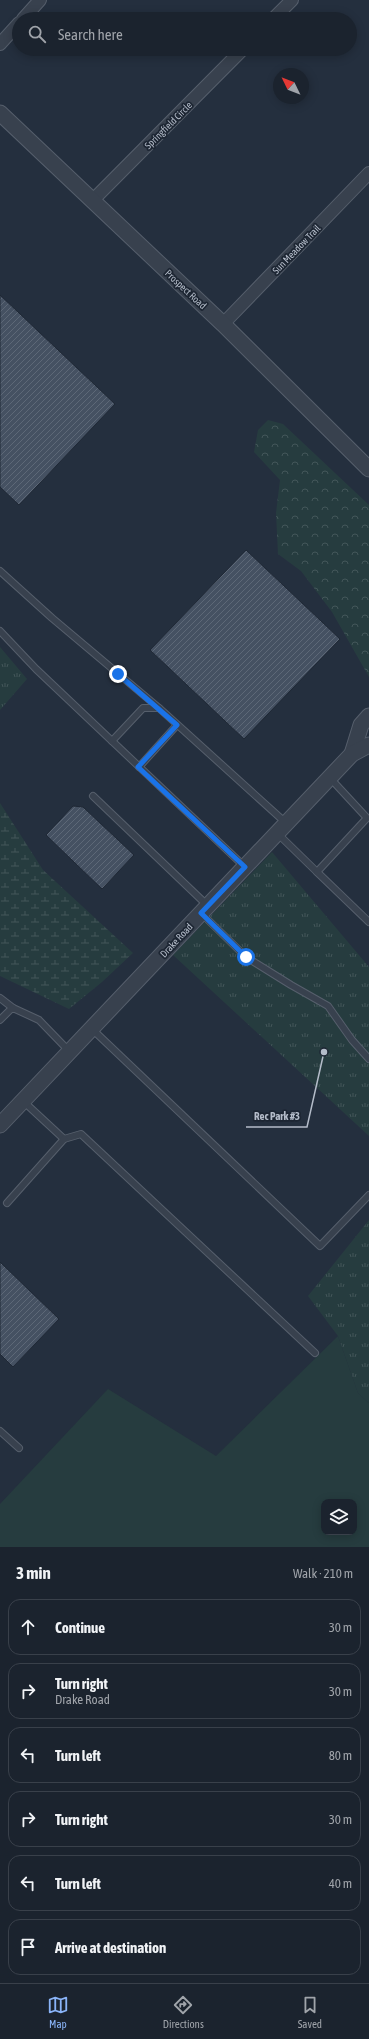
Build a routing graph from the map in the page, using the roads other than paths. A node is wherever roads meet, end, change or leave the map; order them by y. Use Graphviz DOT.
graph roads {
  1 [pos="40,0"];
  2 [pos="292,0"];
  3 [pos="29,12"];
  4 [pos="280,12"];
  5 [pos="12,31"];
  6 [pos="0,44"];
  7 [pos="236,56"];
  8 [pos="0,113"];
  9 [pos="369,173"];
  10 [pos="92,201"];
  11 [pos="223,324"];
  12 [pos="369,469"];
  13 [pos="0,571"];
  14 [pos="0,631"];
  15 [pos="159,708"];
  16 [pos="369,716"];
  17 [pos="177,725"];
  18 [pos="112,741"];
  19 [pos="369,745"];
  20 [pos="352,754"];
  21 [pos="138,767"];
  22 [pos="330,778"];
  23 [pos="93,796"];
  24 [pos="368,819"];
  25 [pos="282,828"];
  26 [pos="245,867"];
  27 [pos="317,872"];
  28 [pos="205,910"];
  29 [pos="369,922"];
  30 [pos="0,998"];
  31 [pos="13,1008"];
  32 [pos="0,1020"];
  33 [pos="92,1029"];
  34 [pos="70,1052"];
  35 [pos="369,1059"];
  36 [pos="23,1101"];
  37 [pos="0,1125"];
  38 [pos="64,1139"];
  39 [pos="369,1195"];
  40 [pos="7,1203"];
  41 [pos="315,1353"];
  42 [pos="0,1431"];
  43 [pos="19,1448"];
  1 -- 3 [label="street"];
  2 -- 4 [label="street"];
  5 -- 6 [label="street"];
  7 -- 10 [label="street, Springfield Circle"];
  8 -- 10 [label="street, Prospect Road"];
  9 -- 11 [label="street, Sun Meadow Trail"];
  10 -- 11 [label="street, Prospect Road"];
  11 -- 12 [label="street, Prospect Road"];
  13 -- 15 [label="lane"];
  14 -- 18 [label="lane"];
  15 -- 17 [label="lane"];
  15 -- 18 [label="lane"];
  16 -- 20 [label="street, Drake Road"];
  17 -- 21 [label="lane"];
  17 -- 25 [label="lane"];
  18 -- 21 [label="lane"];
  19 -- 20 [label="street, Drake Road"];
  20 -- 22 [label="street, Drake Road"];
  21 -- 26 [label="lane"];
  22 -- 24 [label="lane"];
  22 -- 25 [label="street, Drake Road"];
  23 -- 28 [label="lane"];
  24 -- 27 [label="lane"];
  25 -- 26 [label="street, Drake Road"];
  25 -- 27 [label="lane"];
  26 -- 28 [label="street, Drake Road"];
  27 -- 29 [label="lane"];
  28 -- 33 [label="street, Drake Road"];
  28 -- 35 [label="lane"];
  30 -- 31 [label="lane"];
  31 -- 32 [label="lane"];
  31 -- 34 [label="lane"];
  33 -- 34 [label="street, Drake Road"];
  33 -- 39 [label="lane"];
  34 -- 36 [label="street, Drake Road"];
  36 -- 37 [label="street, Drake Road"];
  36 -- 38 [label="lane"];
  38 -- 40 [label="lane"];
  38 -- 41 [label="lane"];
  42 -- 43 [label="lane"];
}
